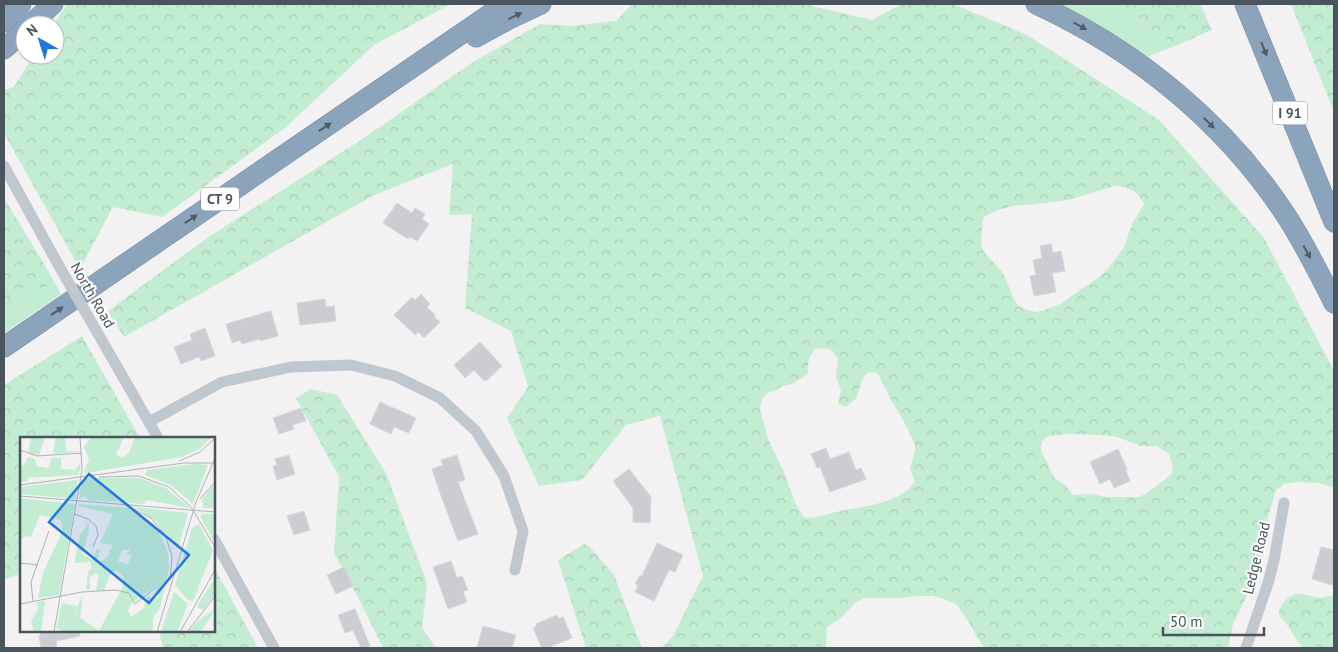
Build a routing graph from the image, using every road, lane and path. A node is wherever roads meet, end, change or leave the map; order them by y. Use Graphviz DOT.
graph roads {
  1 [pos="21,4"];
  2 [pos="53,4"];
  3 [pos="505,4"];
  4 [pos="541,4"];
  5 [pos="1036,4"];
  6 [pos="1245,4"];
  7 [pos="41,15"];
  8 [pos="4,22"];
  9 [pos="15,39"];
  10 [pos="4,49"];
  11 [pos="424,60"];
  12 [pos="4,166"];
  13 [pos="1334,222"];
  14 [pos="1334,303"];
  15 [pos="4,347"];
  16 [pos="149,422"];
  17 [pos="157,437"];
  18 [pos="1284,503"];
  19 [pos="215,541"];
  20 [pos="515,570"];
  21 [pos="274,648"];
  22 [pos="1246,648"];
  1 -- 8 [label="highway"];
  2 -- 7 [label="highway"];
  3 -- 11 [label="highway, CT 9"];
  11 -- 4 [label="highway, one-way"];
  5 -- 14 [label="highway, one-way"];
  6 -- 13 [label="highway, I 91, one-way"];
  9 -- 10 [label="highway"];
  15 -- 11 [label="highway, CT 9, one-way"];
  12 -- 16 [label="street, North Road, bridge"];
  16 -- 17 [label="street, North Road"];
  16 -- 20 [label="street"];
  18 -- 22 [label="street, Ledge Road"];
  19 -- 21 [label="street"];
}
